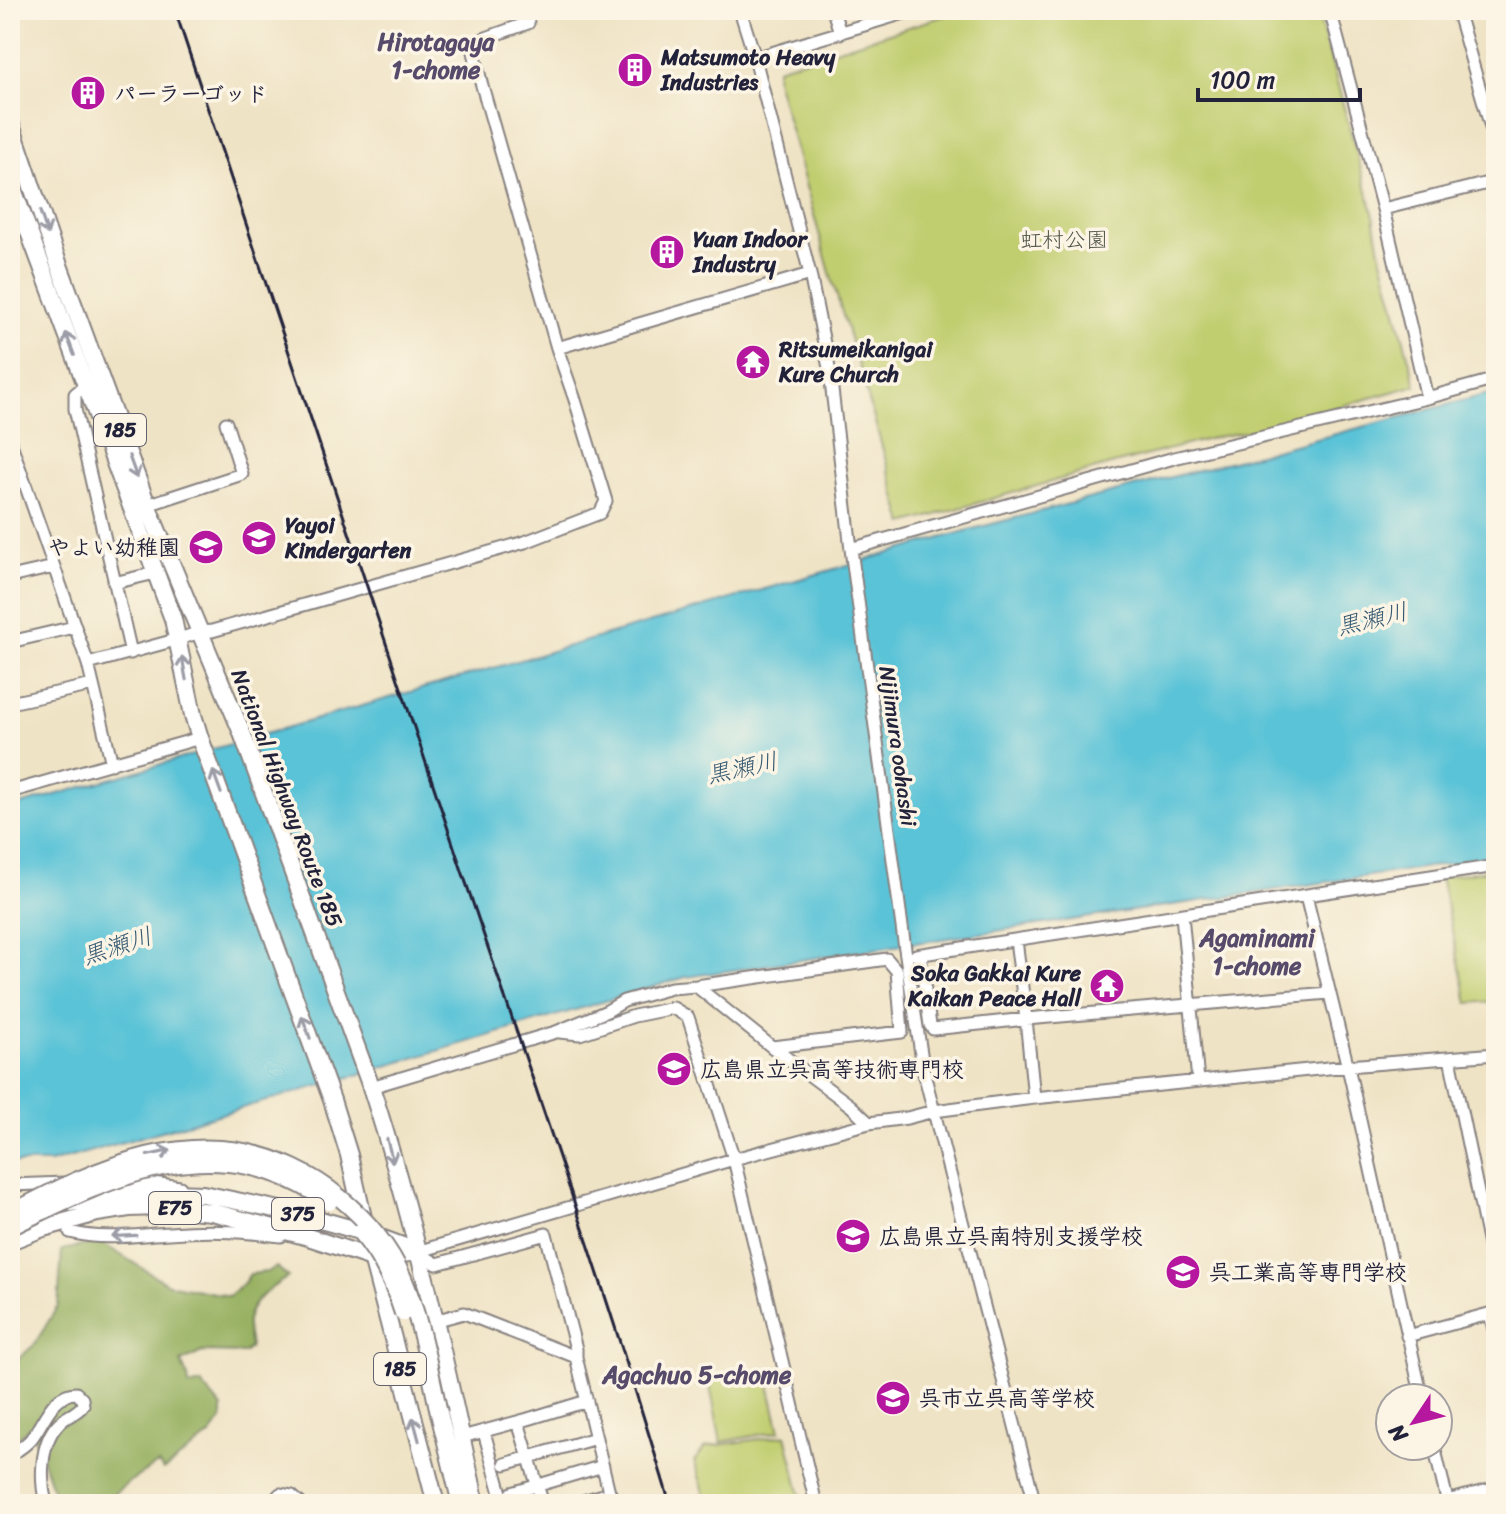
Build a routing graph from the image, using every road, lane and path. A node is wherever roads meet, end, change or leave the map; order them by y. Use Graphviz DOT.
graph roads {
  1 [pos="525,10"];
  2 [pos="740,10"];
  3 [pos="833,10"];
  4 [pos="914,10"];
  5 [pos="1330,10"];
  6 [pos="1457,10"];
  7 [pos="840,33"];
  8 [pos="755,58"];
  9 [pos="10,122"];
  10 [pos="1496,145"];
  11 [pos="10,181"];
  12 [pos="1496,181"];
  13 [pos="15,207"];
  14 [pos="1383,209"];
  15 [pos="810,274"];
  16 [pos="557,348"];
  17 [pos="1496,379"];
  18 [pos="86,385"];
  19 [pos="1427,398"];
  20 [pos="226,423"];
  21 [pos="10,441"];
  22 [pos="15,471"];
  23 [pos="147,505"];
  24 [pos="851,549"];
  25 [pos="54,567"];
  26 [pos="155,573"];
  27 [pos="10,577"];
  28 [pos="114,583"];
  29 [pos="74,627"];
  30 [pos="200,632"];
  31 [pos="179,639"];
  32 [pos="10,642"];
  33 [pos="131,653"];
  34 [pos="88,664"];
  35 [pos="93,685"];
  36 [pos="10,703"];
  37 [pos="201,741"];
  38 [pos="112,764"];
  39 [pos="10,792"];
  40 [pos="1496,866"];
  41 [pos="1306,896"];
  42 [pos="1182,915"];
  43 [pos="1016,940"];
  44 [pos="905,955"];
  45 [pos="696,986"];
  46 [pos="1329,993"];
  47 [pos="1191,1005"];
  48 [pos="1026,1019"];
  49 [pos="556,1032"];
  50 [pos="772,1047"];
  51 [pos="1496,1054"];
  52 [pos="1450,1058"];
  53 [pos="1348,1066"];
  54 [pos="1198,1081"];
  55 [pos="368,1082"];
  56 [pos="1034,1098"];
  57 [pos="934,1111"];
  58 [pos="869,1123"];
  59 [pos="734,1159"];
  60 [pos="10,1185"];
  61 [pos="229,1199"];
  62 [pos="10,1217"];
  63 [pos="10,1227"];
  64 [pos="70,1232"];
  65 [pos="367,1233"];
  66 [pos="10,1241"];
  67 [pos="341,1248"];
  68 [pos="417,1252"];
  69 [pos="372,1258"];
  70 [pos="1496,1279"];
  71 [pos="1493,1313"];
  72 [pos="434,1321"];
  73 [pos="1407,1336"];
  74 [pos="1496,1338"];
  75 [pos="576,1357"];
  76 [pos="1418,1382"];
  77 [pos="587,1401"];
  78 [pos="434,1414"];
  79 [pos="518,1422"];
  80 [pos="484,1432"];
  81 [pos="462,1437"];
  82 [pos="596,1438"];
  83 [pos="10,1455"];
  84 [pos="530,1457"];
  85 [pos="1438,1462"];
  86 [pos="505,1464"];
  87 [pos="603,1466"];
  88 [pos="537,1486"];
  89 [pos="1496,1488"];
  90 [pos="512,1493"];
  91 [pos="611,1499"];
  92 [pos="1448,1502"];
  93 [pos="46,1504"];
  94 [pos="271,1504"];
  95 [pos="301,1504"];
  96 [pos="436,1504"];
  97 [pos="450,1504"];
  98 [pos="461,1504"];
  99 [pos="476,1504"];
  100 [pos="504,1504"];
  101 [pos="543,1504"];
  102 [pos="573,1504"];
  103 [pos="816,1504"];
  104 [pos="1035,1504"];
  1 -- 16 [label="street"];
  2 -- 8 [label="street, Nijimura oohashi"];
  3 -- 7 [label="street"];
  4 -- 7 [label="street"];
  5 -- 14 [label="street"];
  6 -- 10 [label="street"];
  7 -- 8 [label="street"];
  8 -- 15 [label="street, Nijimura oohashi"];
  9 -- 23 [label="highway, National Highway Route 185 / 185, one-way"];
  11 -- 13 [label="highway, 185"];
  12 -- 14 [label="street"];
  18 -- 13 [label="highway, 185, one-way"];
  14 -- 19 [label="street"];
  15 -- 16 [label="street"];
  15 -- 24 [label="street, Nijimura oohashi"];
  16 -- 30 [label="street"];
  17 -- 19 [label="street"];
  18 -- 26 [label="highway, 185"];
  18 -- 28 [label="street"];
  19 -- 24 [label="street"];
  20 -- 23 [label="street"];
  21 -- 22 [label="street"];
  22 -- 25 [label="street"];
  23 -- 30 [label="highway, National Highway Route 185 / 185"];
  24 -- 44 [label="street, Nijimura oohashi"];
  25 -- 27 [label="street"];
  25 -- 29 [label="street"];
  26 -- 28 [label="street"];
  26 -- 31 [label="highway, 185"];
  28 -- 33 [label="street"];
  29 -- 32 [label="street"];
  29 -- 34 [label="street"];
  30 -- 31 [label="street"];
  30 -- 55 [label="highway, National Highway Route 185 / 185"];
  31 -- 33 [label="street"];
  37 -- 31 [label="highway, 185, one-way"];
  33 -- 34 [label="street"];
  34 -- 35 [label="street"];
  35 -- 36 [label="street"];
  35 -- 38 [label="street"];
  37 -- 38 [label="street"];
  65 -- 37 [label="highway, 185, one-way"];
  38 -- 39 [label="street"];
  40 -- 41 [label="street"];
  41 -- 42 [label="street"];
  41 -- 46 [label="street"];
  42 -- 43 [label="street"];
  42 -- 47 [label="street"];
  43 -- 44 [label="street"];
  43 -- 48 [label="street"];
  44 -- 45 [label="street"];
  44 -- 48 [label="street"];
  44 -- 50 [label="street"];
  44 -- 57 [label="street"];
  45 -- 49 [label="street"];
  45 -- 50 [label="street"];
  46 -- 47 [label="street"];
  46 -- 53 [label="street"];
  47 -- 48 [label="street"];
  47 -- 54 [label="street"];
  48 -- 56 [label="street"];
  49 -- 55 [label="street"];
  49 -- 59 [label="street"];
  50 -- 58 [label="street"];
  51 -- 52 [label="street"];
  52 -- 53 [label="street"];
  52 -- 70 [label="street"];
  53 -- 54 [label="street"];
  53 -- 73 [label="street"];
  54 -- 56 [label="street"];
  55 -- 68 [label="highway, National Highway Route 185 / 185, one-way"];
  56 -- 57 [label="street"];
  57 -- 58 [label="street"];
  57 -- 104 [label="street"];
  58 -- 59 [label="street"];
  59 -- 68 [label="street"];
  59 -- 103 [label="street"];
  60 -- 61 [label="street"];
  61 -- 62 [label="highway, E75"];
  61 -- 65 [label="highway, 375"];
  62 -- 78 [label="highway, one-way, bridge"];
  63 -- 78 [label="highway, bridge"];
  67 -- 64 [label="street, one-way"];
  65 -- 68 [label="highway, 375"];
  65 -- 69 [label="highway, 185"];
  66 -- 67 [label="highway, E75"];
  67 -- 69 [label="highway, 375"];
  68 -- 69 [label="highway, 375"];
  68 -- 72 [label="highway, National Highway Route 185 / 185"];
  68 -- 75 [label="street"];
  96 -- 69 [label="highway, 185, one-way"];
  71 -- 73 [label="street"];
  71 -- 74 [label="street"];
  72 -- 75 [label="street"];
  72 -- 81 [label="highway, National Highway Route 185 / 185"];
  73 -- 76 [label="street"];
  75 -- 77 [label="street"];
  77 -- 79 [label="street"];
  77 -- 82 [label="street"];
  78 -- 97 [label="highway"];
  78 -- 98 [label="highway"];
  79 -- 80 [label="street"];
  79 -- 84 [label="street"];
  80 -- 81 [label="street"];
  80 -- 100 [label="street"];
  81 -- 99 [label="highway, National Highway Route 185 / 185"];
  82 -- 84 [label="street"];
  82 -- 87 [label="street"];
  83 -- 93 [label="street"];
  84 -- 86 [label="street"];
  84 -- 88 [label="street"];
  85 -- 92 [label="street"];
  87 -- 88 [label="street"];
  87 -- 91 [label="street"];
  88 -- 90 [label="street"];
  88 -- 101 [label="street"];
  89 -- 92 [label="street"];
  91 -- 102 [label="street"];
  94 -- 95 [label="street"];
}
